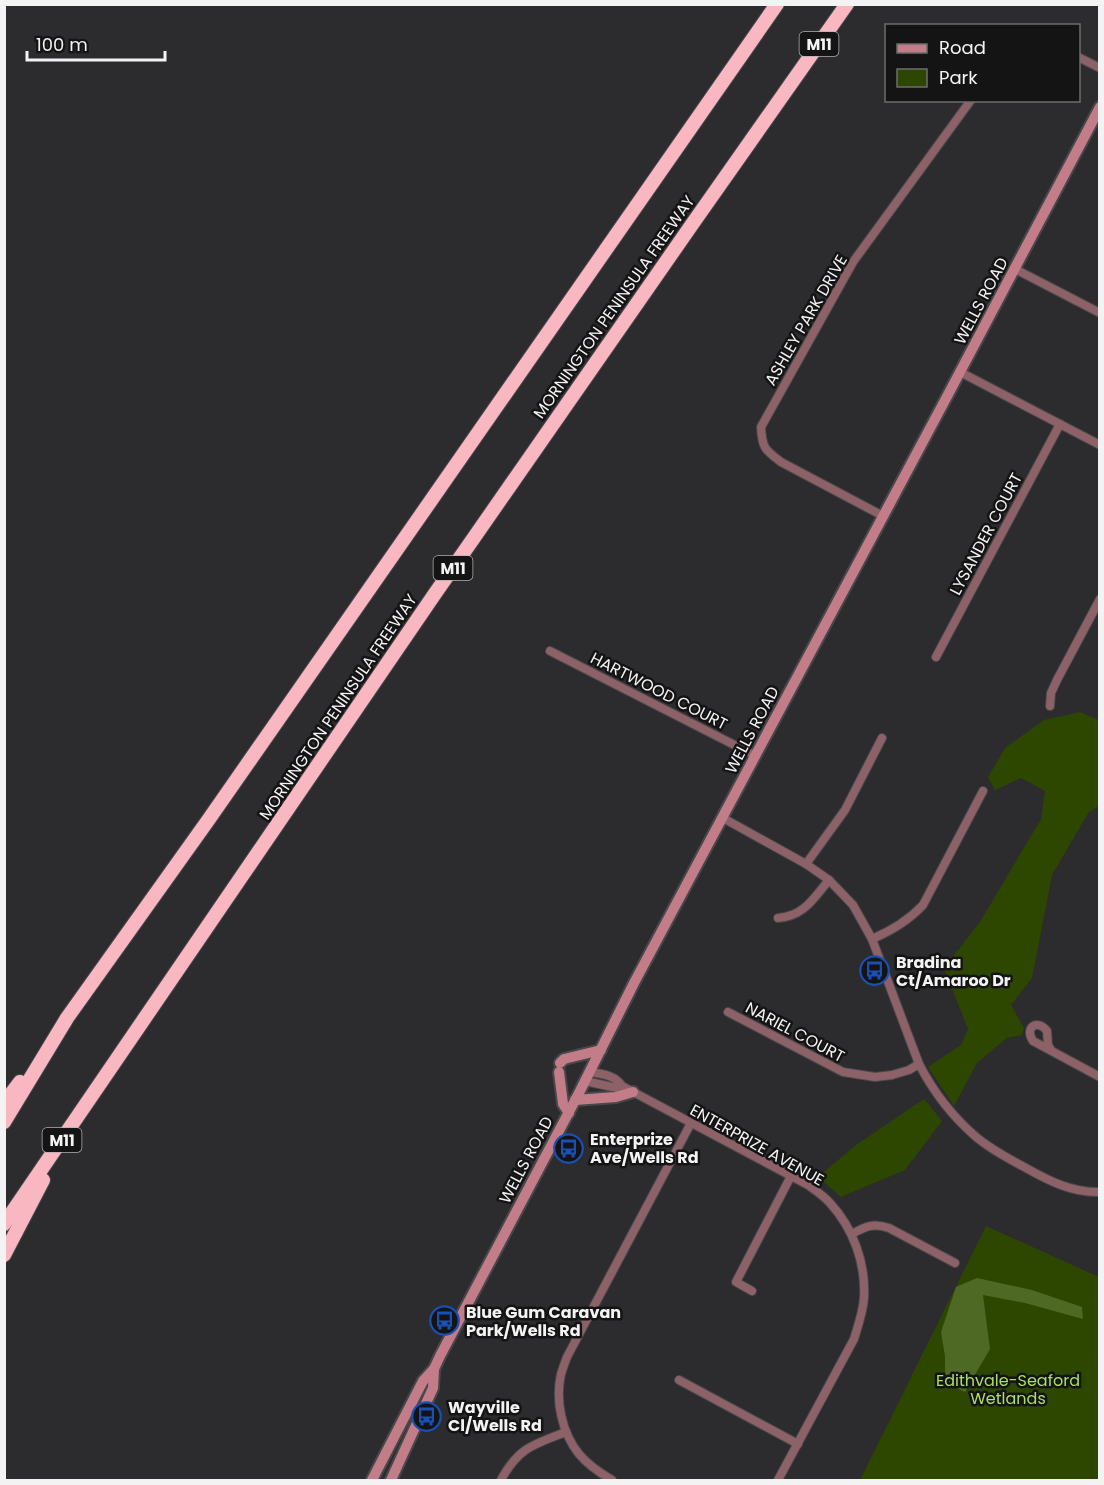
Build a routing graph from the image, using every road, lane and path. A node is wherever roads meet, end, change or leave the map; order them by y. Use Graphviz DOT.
graph roads {
  1 [pos="768,4"];
  2 [pos="777,4"];
  3 [pos="847,4"];
  4 [pos="858,4"];
  5 [pos="1080,58"];
  6 [pos="737,62"];
  7 [pos="1100,68"];
  8 [pos="791,84"];
  9 [pos="970,102"];
  10 [pos="1100,107"];
  11 [pos="1015,269"];
  12 [pos="1100,313"];
  13 [pos="960,372"];
  14 [pos="1060,424"];
  15 [pos="1100,445"];
  16 [pos="883,516"];
  17 [pos="1100,599"];
  18 [pos="550,651"];
  19 [pos="936,657"];
  20 [pos="1050,706"];
  21 [pos="882,738"];
  22 [pos="756,756"];
  23 [pos="983,791"];
  24 [pos="723,818"];
  25 [pos="806,864"];
  26 [pos="829,880"];
  27 [pos="778,918"];
  28 [pos="872,939"];
  29 [pos="728,1012"];
  30 [pos="67,1018"];
  31 [pos="601,1050"];
  32 [pos="1051,1050"];
  33 [pos="119,1055"];
  34 [pos="919,1064"];
  35 [pos="587,1076"];
  36 [pos="1100,1077"];
  37 [pos="633,1092"];
  38 [pos="575,1100"];
  39 [pos="4,1103"];
  40 [pos="568,1113"];
  41 [pos="4,1122"];
  42 [pos="691,1123"];
  43 [pos="791,1176"];
  44 [pos="1100,1192"];
  45 [pos="4,1224"];
  46 [pos="852,1234"];
  47 [pos="4,1255"];
  48 [pos="955,1263"];
  49 [pos="752,1291"];
  50 [pos="434,1369"];
  51 [pos="679,1380"];
  52 [pos="566,1432"];
  53 [pos="798,1444"];
  54 [pos="372,1480"];
  55 [pos="391,1480"];
  56 [pos="501,1480"];
  57 [pos="612,1480"];
  58 [pos="778,1480"];
  1 -- 6 [label="highway"];
  2 -- 6 [label="highway"];
  3 -- 8 [label="highway, MORNINGTON PENINSULA FREEWAY / M11"];
  4 -- 8 [label="highway"];
  5 -- 7 [label="street"];
  6 -- 30 [label="highway"];
  8 -- 33 [label="highway, MORNINGTON PENINSULA FREEWAY / M11"];
  9 -- 16 [label="street, ASHLEY PARK DRIVE"];
  10 -- 11 [label="main road, WELLS ROAD"];
  11 -- 12 [label="street"];
  11 -- 13 [label="main road, WELLS ROAD"];
  13 -- 14 [label="street"];
  13 -- 16 [label="main road, WELLS ROAD"];
  14 -- 15 [label="street"];
  14 -- 19 [label="street, LYSANDER COURT"];
  16 -- 22 [label="main road, WELLS ROAD"];
  17 -- 20 [label="street"];
  18 -- 22 [label="street, HARTWOOD COURT"];
  21 -- 25 [label="street"];
  22 -- 24 [label="main road, WELLS ROAD"];
  23 -- 28 [label="street"];
  24 -- 25 [label="street"];
  24 -- 31 [label="main road, WELLS ROAD"];
  25 -- 26 [label="street"];
  26 -- 27 [label="street"];
  26 -- 28 [label="street"];
  28 -- 34 [label="street"];
  29 -- 34 [label="street, NARIEL COURT"];
  30 -- 39 [label="highway"];
  30 -- 41 [label="highway"];
  31 -- 35 [label="main road, WELLS ROAD"];
  31 -- 40 [label="main road"];
  32 -- 36 [label="street"];
  33 -- 45 [label="highway, MORNINGTON PENINSULA FREEWAY / M11"];
  33 -- 47 [label="highway"];
  34 -- 44 [label="street"];
  35 -- 37 [label="street, ENTERPRIZE AVENUE"];
  35 -- 38 [label="main road, WELLS ROAD"];
  37 -- 38 [label="main road"];
  37 -- 42 [label="street, ENTERPRIZE AVENUE"];
  38 -- 40 [label="main road, WELLS ROAD"];
  40 -- 50 [label="main road, WELLS ROAD"];
  42 -- 43 [label="street, ENTERPRIZE AVENUE"];
  42 -- 52 [label="street"];
  43 -- 46 [label="street, ENTERPRIZE AVENUE"];
  43 -- 49 [label="street"];
  46 -- 48 [label="street"];
  46 -- 53 [label="street, ENTERPRIZE AVENUE"];
  50 -- 54 [label="main road, WELLS ROAD"];
  50 -- 55 [label="main road, WELLS ROAD"];
  51 -- 53 [label="street"];
  52 -- 56 [label="street"];
  52 -- 57 [label="street"];
  53 -- 58 [label="street, ENTERPRIZE AVENUE"];
}
